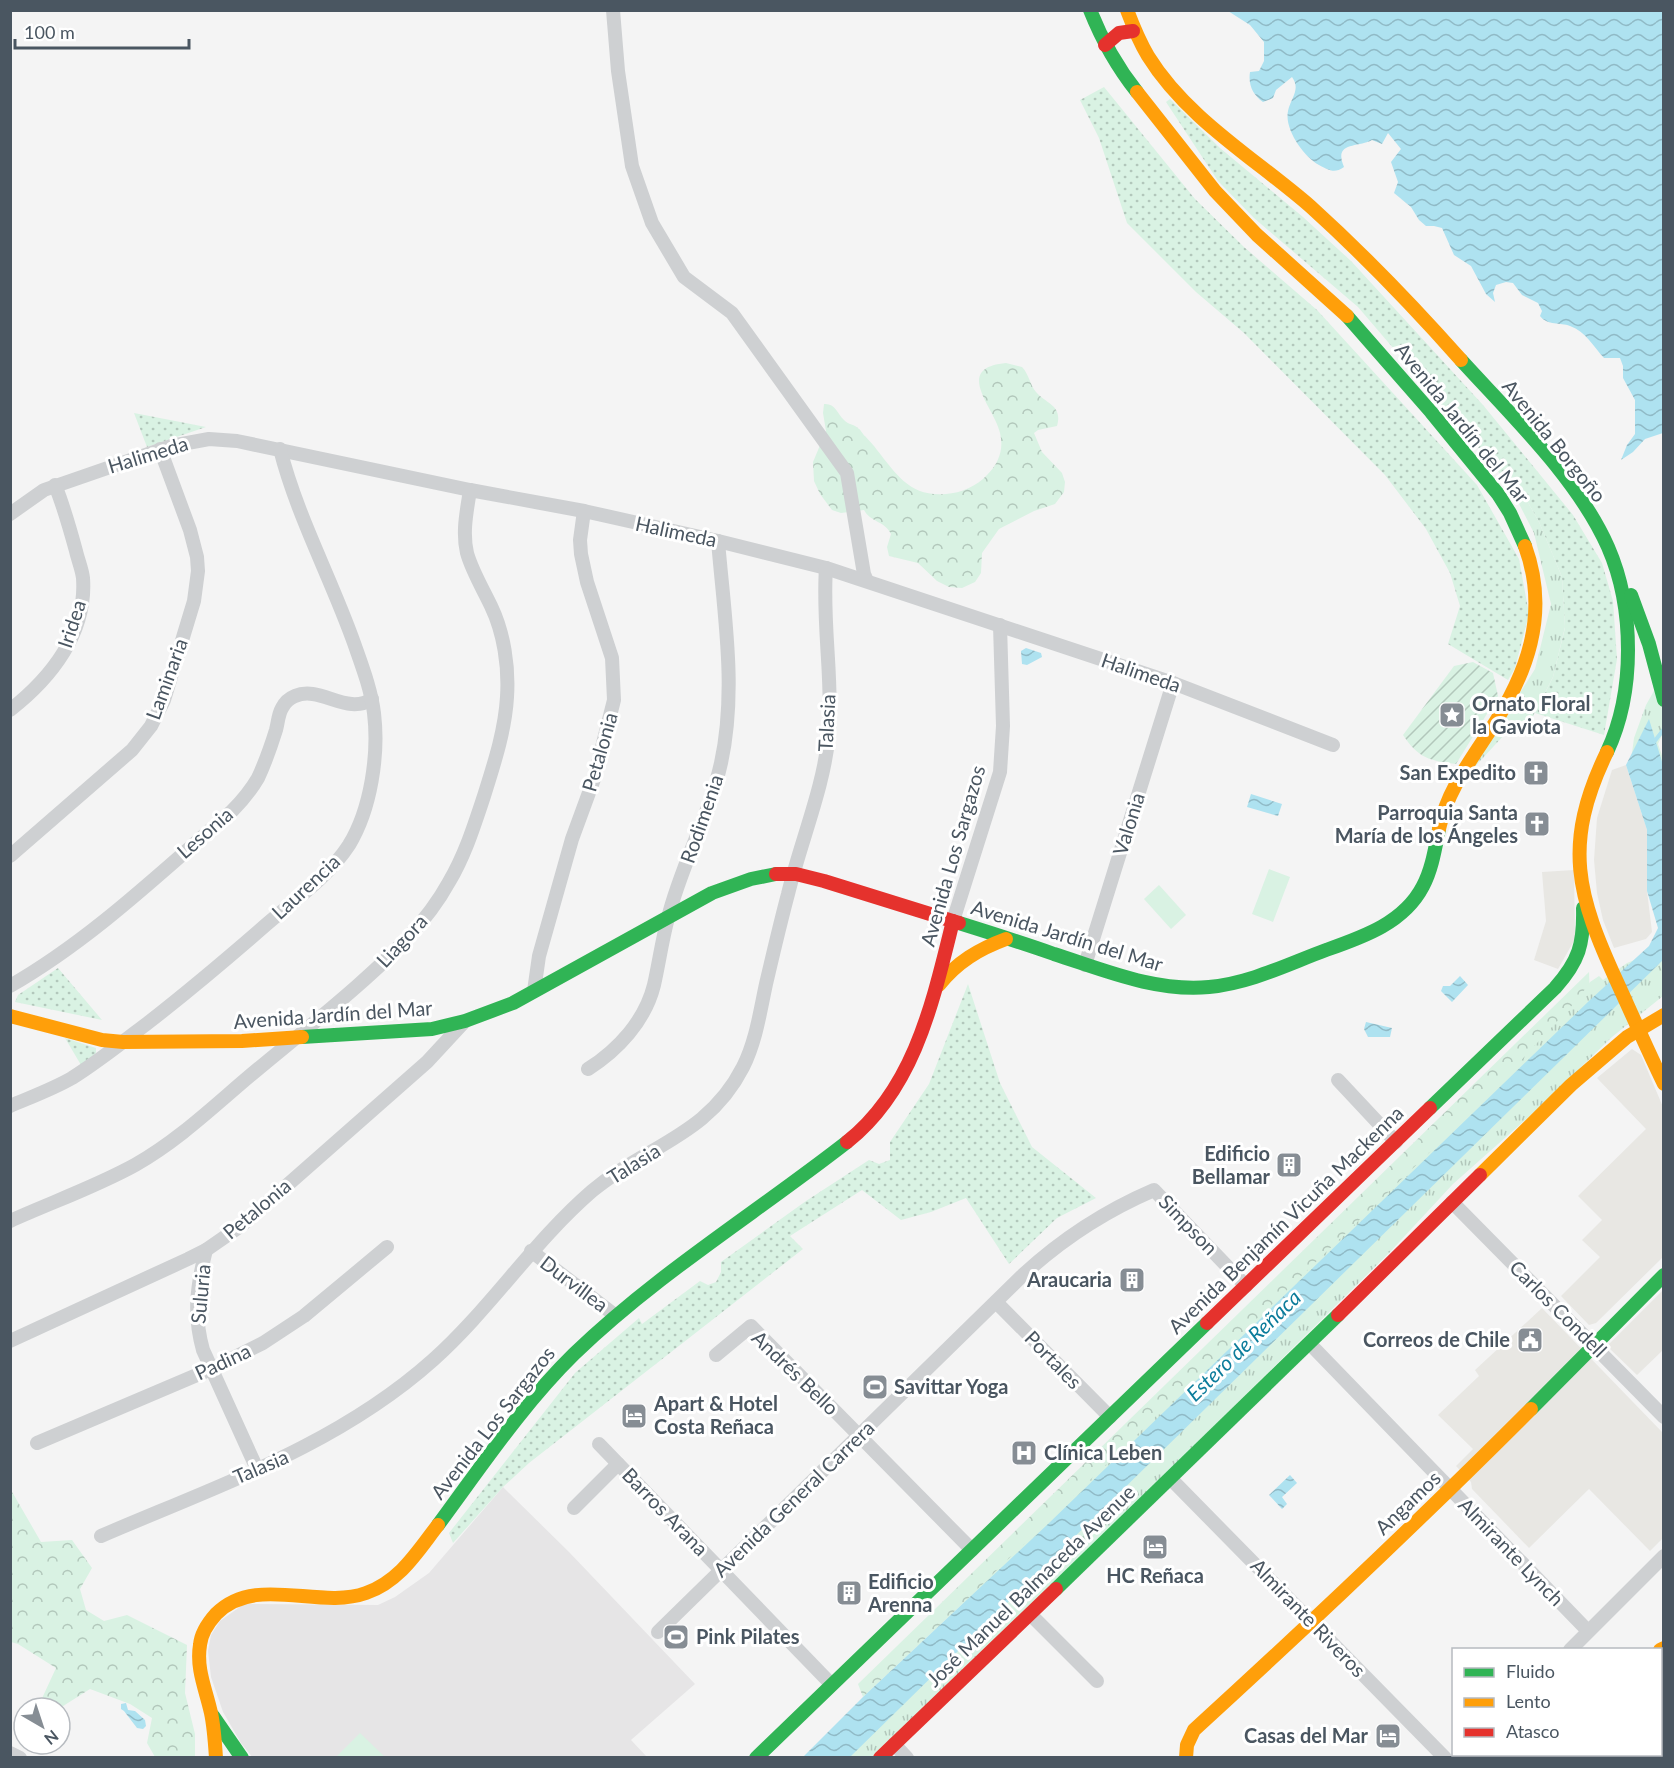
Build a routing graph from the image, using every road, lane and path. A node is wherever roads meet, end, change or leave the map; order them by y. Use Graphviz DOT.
graph roads {
  1 [pos="613,10"];
  2 [pos="1079,10"];
  3 [pos="1090,10"];
  4 [pos="1127,10"];
  5 [pos="1133,31"];
  6 [pos="1105,45"];
  7 [pos="1121,72"];
  8 [pos="280,448"];
  9 [pos="160,450"];
  10 [pos="56,485"];
  11 [pos="470,489"];
  12 [pos="584,511"];
  13 [pos="10,514"];
  14 [pos="718,541"];
  15 [pos="1608,547"];
  16 [pos="826,568"];
  17 [pos="867,581"];
  18 [pos="1000,625"];
  19 [pos="1628,681"];
  20 [pos="1173,683"];
  21 [pos="1662,696"];
  22 [pos="372,699"];
  23 [pos="10,710"];
  24 [pos="1333,745"];
  25 [pos="10,855"];
  26 [pos="793,874"];
  27 [pos="1582,896"];
  28 [pos="668,918"];
  29 [pos="953,921"];
  30 [pos="1006,939"];
  31 [pos="1085,965"];
  32 [pos="10,986"];
  33 [pos="936,990"];
  34 [pos="534,991"];
  35 [pos="1664,1015"];
  36 [pos="10,1016"];
  37 [pos="465,1021"];
  38 [pos="1639,1030"];
  39 [pos="299,1037"];
  40 [pos="123,1042"];
  41 [pos="588,1069"];
  42 [pos="1338,1080"];
  43 [pos="1664,1084"];
  44 [pos="10,1106"];
  45 [pos="1396,1142"];
  46 [pos="1154,1190"];
  47 [pos="1452,1202"];
  48 [pos="10,1221"];
  49 [pos="387,1247"];
  50 [pos="206,1250"];
  51 [pos="531,1251"];
  52 [pos="1664,1275"];
  53 [pos="1246,1286"];
  54 [pos="996,1302"];
  55 [pos="616,1316"];
  56 [pos="10,1341"];
  57 [pos="1310,1344"];
  58 [pos="1594,1345"];
  59 [pos="716,1355"];
  60 [pos="211,1369"];
  61 [pos="1110,1417"];
  62 [pos="1664,1417"];
  63 [pos="859,1436"];
  64 [pos="37,1443"];
  65 [pos="599,1444"];
  66 [pos="618,1464"];
  67 [pos="257,1469"];
  68 [pos="1171,1479"];
  69 [pos="1450,1490"];
  70 [pos="574,1508"];
  71 [pos="101,1536"];
  72 [pos="972,1550"];
  73 [pos="1664,1556"];
  74 [pos="722,1570"];
  75 [pos="1030,1614"];
  76 [pos="1312,1622"];
  77 [pos="1588,1631"];
  78 [pos="658,1632"];
  79 [pos="1572,1648"];
  80 [pos="1097,1681"];
  81 [pos="831,1684"];
  82 [pos="212,1713"];
  83 [pos="894,1744"];
  84 [pos="10,1754"];
  85 [pos="20,1758"];
  86 [pos="216,1758"];
  87 [pos="242,1758"];
  88 [pos="756,1758"];
  89 [pos="880,1758"];
  90 [pos="907,1758"];
  91 [pos="1186,1758"];
  92 [pos="1444,1758"];
  1 -- 17 [label="street"];
  2 -- 7 [label="main road, Avenida Jardín del Mar"];
  3 -- 6 [label="main road, Avenida Jardín del Mar"];
  4 -- 5 [label="main road, Avenida Borgoño"];
  5 -- 6 [label="main road"];
  5 -- 15 [label="main road, Avenida Borgoño"];
  6 -- 7 [label="main road, Avenida Jardín del Mar"];
  7 -- 31 [label="main road, Avenida Jardín del Mar"];
  8 -- 9 [label="street, Halimeda"];
  8 -- 11 [label="street, Halimeda"];
  8 -- 22 [label="street, Laurencia"];
  9 -- 10 [label="street, Halimeda"];
  9 -- 25 [label="street, Laminaria"];
  10 -- 13 [label="street, Halimeda"];
  10 -- 23 [label="street, Iridea"];
  11 -- 12 [label="street, Halimeda"];
  11 -- 39 [label="street, Liagora"];
  12 -- 14 [label="street, Halimeda"];
  12 -- 34 [label="street, Petalonia"];
  14 -- 16 [label="street, Halimeda"];
  14 -- 28 [label="street, Rodimenia"];
  15 -- 19 [label="main road, Avenida Borgoño"];
  15 -- 21 [label="main road"];
  16 -- 17 [label="street, Halimeda"];
  16 -- 26 [label="street, Talasia"];
  17 -- 18 [label="street, Halimeda"];
  18 -- 20 [label="street, Halimeda"];
  18 -- 29 [label="street, Avenida Los Sargazos"];
  19 -- 21 [label="main road"];
  19 -- 27 [label="main road, Avenida Borgoño"];
  20 -- 24 [label="street, Halimeda"];
  20 -- 31 [label="street, Valonia"];
  22 -- 32 [label="street, Lesonia"];
  22 -- 40 [label="street, Laurencia"];
  26 -- 28 [label="main road, Avenida Jardín del Mar"];
  26 -- 29 [label="main road, Avenida Jardín del Mar"];
  26 -- 51 [label="street, Talasia"];
  27 -- 38 [label="main road, Avenida Borgoño"];
  27 -- 45 [label="main road, Avenida Benjamín Vicuña Mackenna"];
  28 -- 34 [label="main road, Avenida Jardín del Mar"];
  28 -- 41 [label="street, Rodimenia"];
  29 -- 30 [label="main road, Avenida Jardín del Mar"];
  29 -- 33 [label="main road, Avenida Los Sargazos"];
  30 -- 31 [label="main road, Avenida Jardín del Mar"];
  30 -- 33 [label="main road, Avenida Los Sargazos"];
  33 -- 55 [label="main road, Avenida Los Sargazos"];
  34 -- 37 [label="main road, Avenida Jardín del Mar"];
  35 -- 38 [label="main road, José Manuel Balmaceda Avenue"];
  36 -- 40 [label="main road, Avenida Jardín del Mar"];
  37 -- 39 [label="main road, Avenida Jardín del Mar"];
  37 -- 50 [label="street, Petalonia"];
  38 -- 43 [label="main road, Avenida Borgoño"];
  38 -- 47 [label="main road, José Manuel Balmaceda Avenue"];
  39 -- 40 [label="main road, Avenida Jardín del Mar"];
  39 -- 48 [label="street, Liagora"];
  40 -- 44 [label="street, Laurencia"];
  42 -- 45 [label="street"];
  45 -- 53 [label="main road, Avenida Benjamín Vicuña Mackenna"];
  46 -- 53 [label="street, Simpson"];
  46 -- 54 [label="street, Avenida General Carrera"];
  47 -- 57 [label="main road, José Manuel Balmaceda Avenue"];
  47 -- 58 [label="street, Carlos Condell"];
  49 -- 60 [label="street, Padina"];
  50 -- 56 [label="street, Petalonia"];
  50 -- 60 [label="street, Suluria"];
  51 -- 55 [label="street, Durvillea"];
  51 -- 67 [label="street, Talasia"];
  52 -- 58 [label="main road, Angamos"];
  53 -- 61 [label="main road, Avenida Benjamín Vicuña Mackenna"];
  54 -- 61 [label="street, Portales"];
  54 -- 63 [label="street, Avenida General Carrera"];
  55 -- 82 [label="main road, Avenida Los Sargazos"];
  57 -- 68 [label="main road, José Manuel Balmaceda Avenue"];
  57 -- 69 [label="street, Almirante Lynch"];
  58 -- 62 [label="street, Carlos Condell"];
  58 -- 69 [label="main road, Angamos"];
  59 -- 63 [label="street, Andrés Bello"];
  60 -- 64 [label="street, Padina"];
  60 -- 67 [label="street, Suluria"];
  61 -- 72 [label="main road, Avenida Benjamín Vicuña Mackenna"];
  63 -- 72 [label="street, Andrés Bello"];
  63 -- 74 [label="street, Avenida General Carrera"];
  65 -- 66 [label="street, Barros Arana"];
  66 -- 70 [label="street"];
  66 -- 74 [label="street, Barros Arana"];
  67 -- 71 [label="street, Talasia"];
  68 -- 75 [label="main road, José Manuel Balmaceda Avenue"];
  68 -- 76 [label="street, Almirante Riveros"];
  69 -- 76 [label="main road, Angamos"];
  69 -- 77 [label="street, Almirante Lynch"];
  72 -- 81 [label="main road, Avenida Benjamín Vicuña Mackenna"];
  73 -- 77 [label="street"];
  74 -- 78 [label="street, Avenida General Carrera"];
  74 -- 81 [label="street, Barros Arana"];
  75 -- 80 [label="street"];
  75 -- 83 [label="main road, José Manuel Balmaceda Avenue"];
  76 -- 91 [label="main road, Angamos"];
  76 -- 92 [label="street, Almirante Riveros"];
  77 -- 79 [label="street"];
  81 -- 88 [label="main road"];
  82 -- 86 [label="main road, Avenida Los Sargazos"];
  82 -- 87 [label="main road"];
  83 -- 89 [label="main road, José Manuel Balmaceda Avenue"];
  83 -- 90 [label="street"];
  84 -- 85 [label="street"];
}
